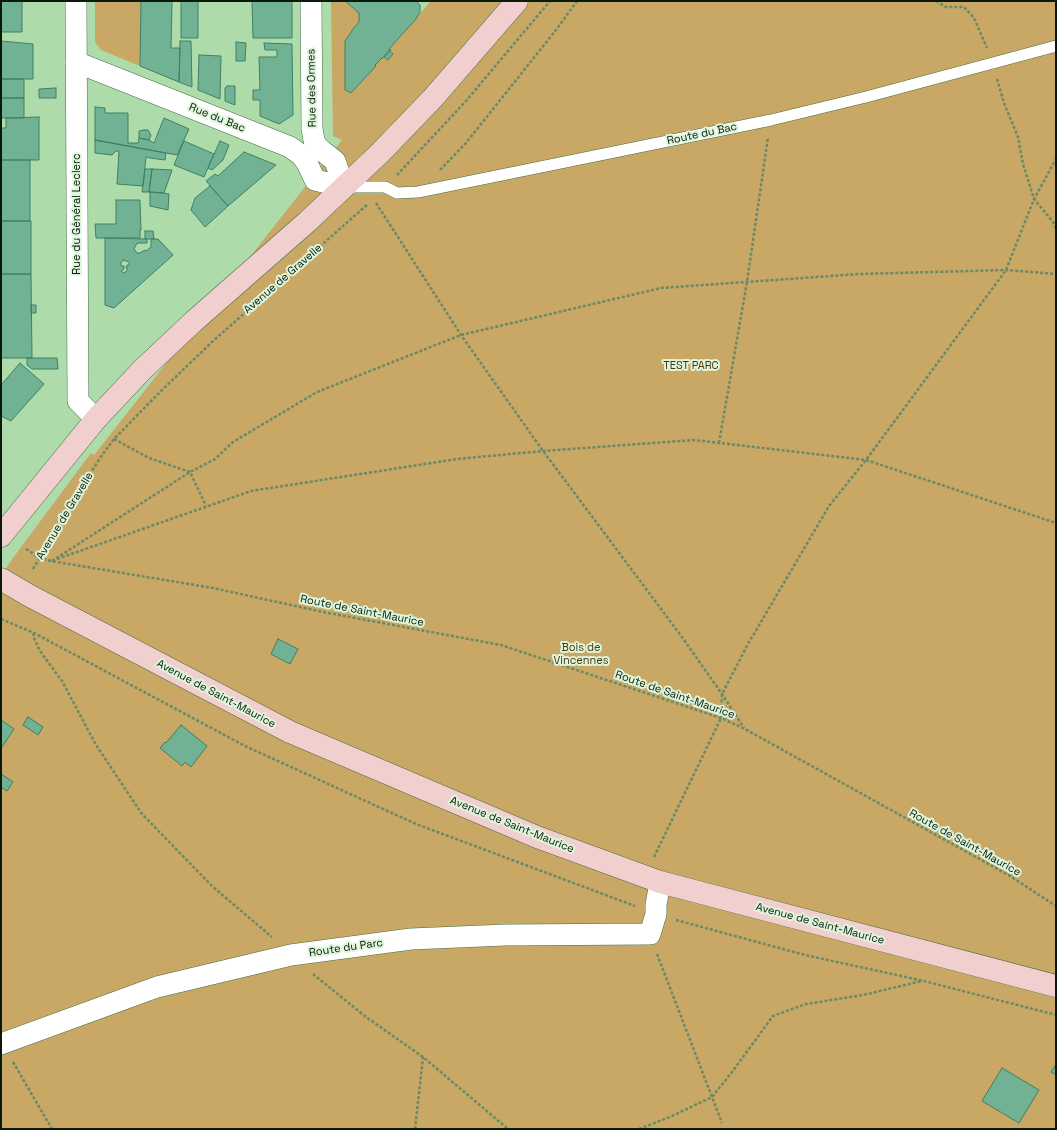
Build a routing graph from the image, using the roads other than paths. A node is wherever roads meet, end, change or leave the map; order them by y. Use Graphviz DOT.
graph roads {
  1 [pos="76,1"];
  2 [pos="311,1"];
  3 [pos="517,1"];
  4 [pos="1056,46"];
  5 [pos="76,62"];
  6 [pos="314,140"];
  7 [pos="296,151"];
  8 [pos="344,188"];
  9 [pos="96,419"];
  10 [pos="1,536"];
  11 [pos="1,579"];
  12 [pos="652,879"];
  13 [pos="1056,986"];
  14 [pos="1,1044"];
  1 -- 5 [label="street, Rue du Général Leclerc"];
  2 -- 6 [label="street, Rue des Ormes"];
  3 -- 8 [label="main road"];
  4 -- 8 [label="lane, Route du Bac"];
  5 -- 7 [label="street, Rue du Bac"];
  5 -- 9 [label="street, Rue du Général Leclerc"];
  6 -- 7 [label="street"];
  6 -- 8 [label="street, Rue des Ormes"];
  7 -- 8 [label="street, Rue du Bac"];
  8 -- 9 [label="main road"];
  9 -- 10 [label="main road"];
  11 -- 12 [label="main road, Avenue de Saint-Maurice"];
  12 -- 13 [label="main road, Avenue de Saint-Maurice"];
  12 -- 14 [label="street, Route du Parc"];
}
